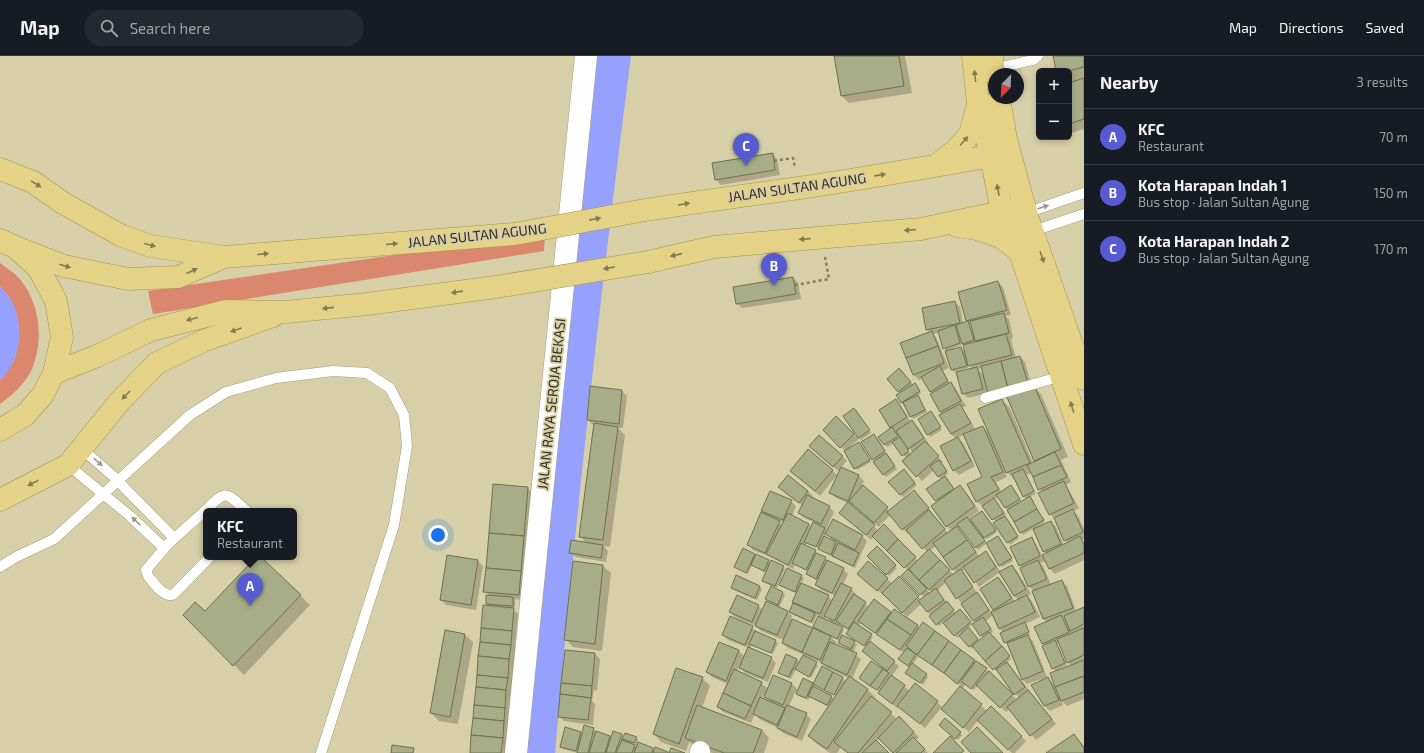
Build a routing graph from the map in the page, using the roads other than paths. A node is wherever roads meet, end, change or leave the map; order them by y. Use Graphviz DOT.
graph roads {
  1 [pos="586,56"];
  2 [pos="973,56"];
  3 [pos="1038,56"];
  4 [pos="993,66"];
  5 [pos="978,103"];
  6 [pos="999,104"];
  7 [pos="1000,154"];
  8 [pos="934,167"];
  9 [pos="0,169"];
  10 [pos="1084,193"];
  11 [pos="1002,212"];
  12 [pos="1084,214"];
  13 [pos="1028,217"];
  14 [pos="948,224"];
  15 [pos="8,243"];
  16 [pos="1020,252"];
  17 [pos="224,257"];
  18 [pos="286,312"];
  19 [pos="54,373"];
  20 [pos="1062,376"];
  21 [pos="1084,379"];
  22 [pos="985,398"];
  23 [pos="0,430"];
  24 [pos="1084,444"];
  25 [pos="75,457"];
  26 [pos="117,481"];
  27 [pos="104,494"];
  28 [pos="0,500"];
  29 [pos="208,508"];
  30 [pos="243,508"];
  31 [pos="203,513"];
  32 [pos="174,538"];
  33 [pos="164,548"];
  34 [pos="207,560"];
  35 [pos="0,567"];
  36 [pos="321,753"];
  37 [pos="516,753"];
  1 -- 37 [label="street, JALAN RAYA SEROJA BEKASI"];
  5 -- 2 [label="highway, one-way"];
  3 -- 4 [label="lane"];
  5 -- 7 [label="highway"];
  8 -- 5 [label="highway, one-way"];
  6 -- 7 [label="highway"];
  7 -- 8 [label="highway, JALAN SULTAN AGUNG"];
  11 -- 7 [label="highway, one-way"];
  7 -- 13 [label="highway"];
  17 -- 8 [label="highway, JALAN SULTAN AGUNG, one-way, bridge"];
  9 -- 17 [label="highway, one-way"];
  13 -- 10 [label="lane, one-way"];
  11 -- 13 [label="highway"];
  11 -- 14 [label="highway"];
  11 -- 16 [label="highway"];
  12 -- 13 [label="lane"];
  13 -- 21 [label="highway, one-way"];
  14 -- 16 [label="highway"];
  14 -- 18 [label="highway, one-way, bridge"];
  15 -- 17 [label="highway, JALAN SULTAN AGUNG, one-way"];
  15 -- 19 [label="highway"];
  16 -- 20 [label="highway"];
  18 -- 19 [label="highway, one-way"];
  18 -- 25 [label="highway, one-way"];
  19 -- 23 [label="highway"];
  20 -- 22 [label="lane"];
  24 -- 20 [label="highway, one-way"];
  25 -- 26 [label="lane, one-way"];
  25 -- 27 [label="lane"];
  25 -- 28 [label="highway, one-way"];
  26 -- 27 [label="lane"];
  26 -- 32 [label="lane"];
  26 -- 36 [label="lane"];
  33 -- 27 [label="lane, one-way"];
  27 -- 35 [label="lane"];
  29 -- 30 [label="lane"];
  31 -- 32 [label="lane"];
  32 -- 33 [label="lane"];
  33 -- 34 [label="lane"];
}
